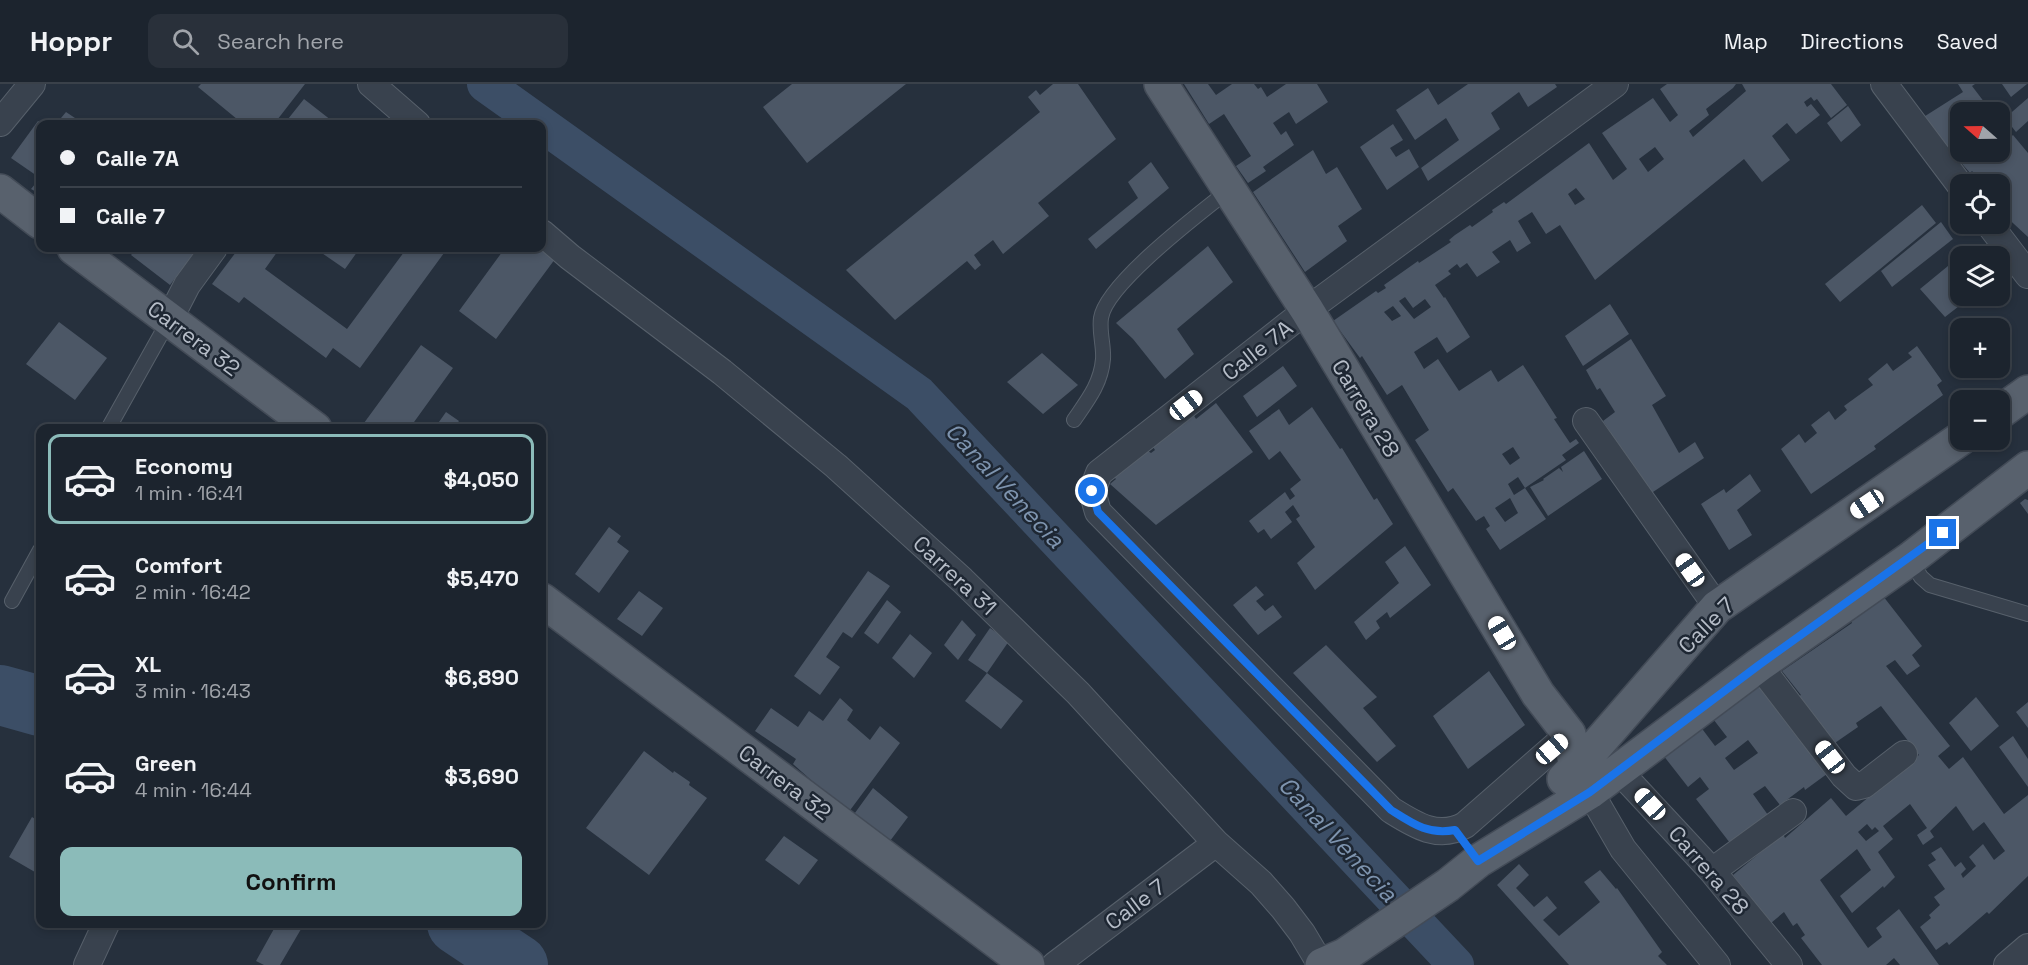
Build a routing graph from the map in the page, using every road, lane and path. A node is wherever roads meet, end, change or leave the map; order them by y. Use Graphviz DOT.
graph roads {
  1 [pos="32,84"];
  2 [pos="370,84"];
  3 [pos="1161,84"];
  4 [pos="1616,84"];
  5 [pos="1884,84"];
  6 [pos="412,120"];
  7 [pos="0,123"];
  8 [pos="1952,174"];
  9 [pos="1229,190"];
  10 [pos="3,201"];
  11 [pos="36,220"];
  12 [pos="1997,234"];
  13 [pos="546,236"];
  14 [pos="79,252"];
  15 [pos="211,252"];
  16 [pos="2028,275"];
  17 [pos="1307,310"];
  18 [pos="169,320"];
  19 [pos="2028,392"];
  20 [pos="2010,405"];
  21 [pos="1074,420"];
  22 [pos="1586,421"];
  23 [pos="111,424"];
  24 [pos="308,424"];
  25 [pos="1950,446"];
  26 [pos="2028,468"];
  27 [pos="36,557"];
  28 [pos="1910,559"];
  29 [pos="12,601"];
  30 [pos="546,603"];
  31 [pos="1717,607"];
  32 [pos="2028,614"];
  33 [pos="1759,665"];
  34 [pos="1904,754"];
  35 [pos="1583,760"];
  36 [pos="1619,771"];
  37 [pos="1793,812"];
  38 [pos="1455,830"];
  39 [pos="1216,843"];
  40 [pos="1478,861"];
  41 [pos="1712,871"];
  42 [pos="104,928"];
  43 [pos="2028,947"];
  44 [pos="1329,962"];
  45 [pos="87,965"];
  46 [pos="1028,965"];
  47 [pos="1055,965"];
  48 [pos="1717,965"];
  49 [pos="1789,965"];
  50 [pos="2007,965"];
  1 -- 7 [label="street"];
  2 -- 6 [label="street"];
  3 -- 9 [label="main road, Carrera 28"];
  4 -- 17 [label="street, Calle 7A"];
  5 -- 8 [label="street"];
  9 -- 17 [label="main road, Carrera 28"];
  9 -- 21 [label="lane"];
  10 -- 11 [label="main road"];
  12 -- 16 [label="street"];
  13 -- 39 [label="street, Carrera 31"];
  14 -- 18 [label="main road, Carrera 32"];
  15 -- 18 [label="street"];
  17 -- 35 [label="main road, Carrera 28"];
  17 -- 38 [label="street, Calle 7A"];
  18 -- 23 [label="lane"];
  18 -- 24 [label="main road, Carrera 32"];
  19 -- 20 [label="main road"];
  22 -- 31 [label="street"];
  25 -- 31 [label="main road, Calle 7"];
  26 -- 28 [label="main road, Calle 7"];
  27 -- 29 [label="lane"];
  28 -- 32 [label="lane"];
  28 -- 33 [label="main road, Calle 7"];
  30 -- 46 [label="main road, Carrera 32"];
  31 -- 35 [label="main road, Calle 7"];
  33 -- 34 [label="street"];
  33 -- 36 [label="main road, Calle 7"];
  35 -- 36 [label="main road, Calle 7"];
  35 -- 38 [label="street"];
  35 -- 40 [label="main road, Calle 7"];
  35 -- 48 [label="street, Carrera 28"];
  36 -- 41 [label="street, Carrera 28"];
  37 -- 41 [label="street"];
  38 -- 40 [label="street"];
  39 -- 44 [label="street, Carrera 31"];
  39 -- 47 [label="street, Calle 7"];
  40 -- 44 [label="main road, Calle 7"];
  41 -- 49 [label="street, Carrera 28"];
  42 -- 45 [label="street"];
  43 -- 50 [label="street"];
}
